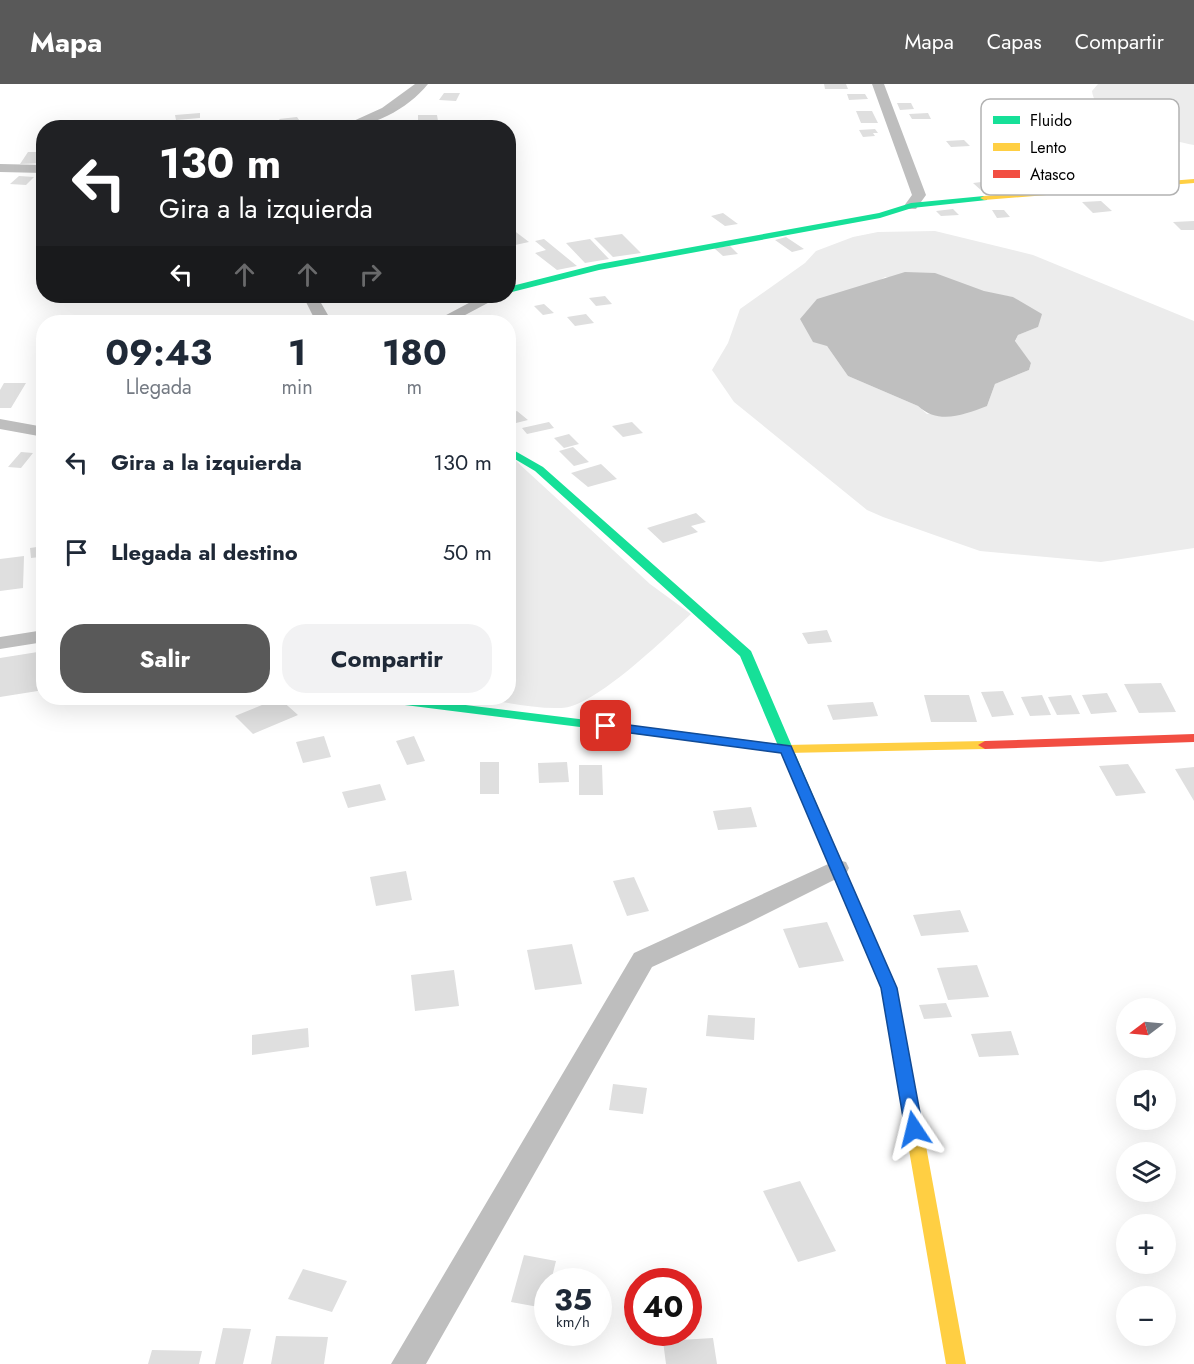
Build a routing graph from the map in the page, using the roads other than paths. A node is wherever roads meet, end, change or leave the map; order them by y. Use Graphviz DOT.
graph roads {
  1 [pos="422,84"];
  2 [pos="878,84"];
  3 [pos="365,120"];
  4 [pos="0,168"];
  5 [pos="36,169"];
  6 [pos="1194,181"];
  7 [pos="1179,182"];
  8 [pos="1024,195"];
  9 [pos="911,207"];
  10 [pos="516,288"];
  11 [pos="479,303"];
  12 [pos="455,315"];
  13 [pos="0,424"];
  14 [pos="36,431"];
  15 [pos="516,455"];
  16 [pos="36,637"];
  17 [pos="0,643"];
  18 [pos="437,705"];
  19 [pos="1194,738"];
  20 [pos="786,749"];
  21 [pos="837,868"];
  22 [pos="408,1364"];
  23 [pos="956,1364"];
  1 -- 3 [label="street"];
  2 -- 9 [label="street"];
  4 -- 5 [label="street"];
  6 -- 7 [label="street"];
  8 -- 9 [label="street"];
  9 -- 10 [label="street"];
  11 -- 12 [label="street"];
  13 -- 14 [label="street"];
  15 -- 20 [label="street"];
  16 -- 17 [label="street"];
  18 -- 20 [label="street"];
  19 -- 20 [label="street"];
  20 -- 21 [label="street"];
  21 -- 22 [label="street"];
  21 -- 23 [label="street"];
}
